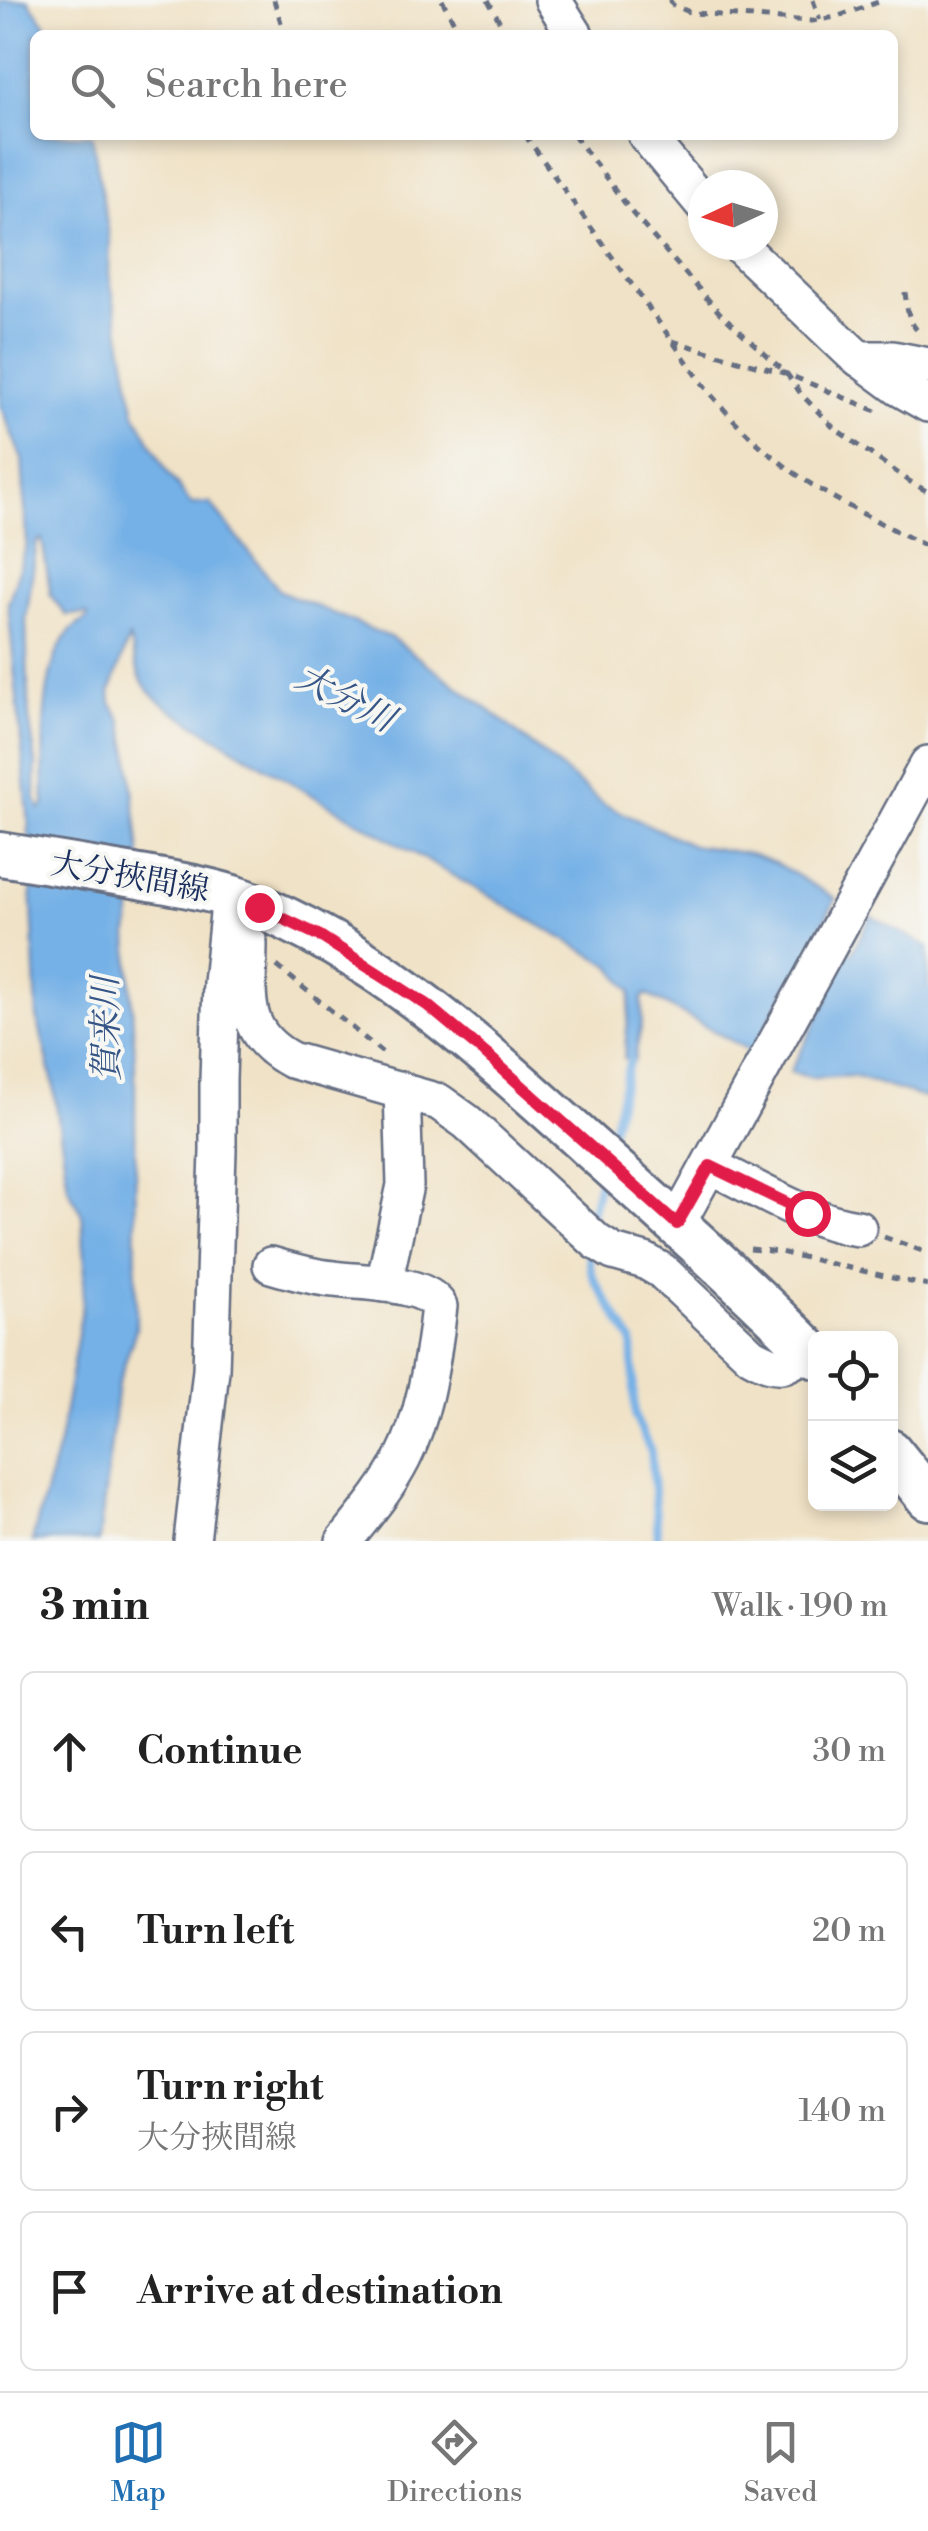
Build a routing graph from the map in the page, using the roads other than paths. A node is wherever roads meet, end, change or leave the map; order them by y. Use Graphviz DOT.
graph roads {
  1 [pos="553,0"];
  2 [pos="572,30"];
  3 [pos="650,140"];
  4 [pos="688,186"];
  5 [pos="755,260"];
  6 [pos="860,358"];
  7 [pos="928,366"];
  8 [pos="928,404"];
  9 [pos="928,764"];
  10 [pos="0,854"];
  11 [pos="227,913"];
  12 [pos="402,1090"];
  13 [pos="714,1160"];
  14 [pos="677,1224"];
  15 [pos="858,1228"];
  16 [pos="271,1266"];
  17 [pos="384,1284"];
  18 [pos="808,1349"];
  19 [pos="808,1355"];
  20 [pos="898,1460"];
  21 [pos="928,1498"];
  22 [pos="192,1541"];
  23 [pos="344,1541"];
  1 -- 2 [label="street"];
  3 -- 4 [label="street"];
  5 -- 6 [label="street"];
  6 -- 7 [label="street"];
  6 -- 8 [label="street"];
  9 -- 13 [label="street"];
  10 -- 11 [label="main road, 大分挾間線"];
  11 -- 12 [label="street"];
  11 -- 14 [label="main road, 大分挾間線"];
  11 -- 22 [label="street"];
  12 -- 17 [label="street"];
  12 -- 19 [label="street"];
  13 -- 14 [label="street"];
  13 -- 15 [label="street"];
  14 -- 18 [label="main road, 大分挾間線"];
  16 -- 17 [label="street"];
  17 -- 23 [label="street"];
  20 -- 21 [label="main road"];
}
